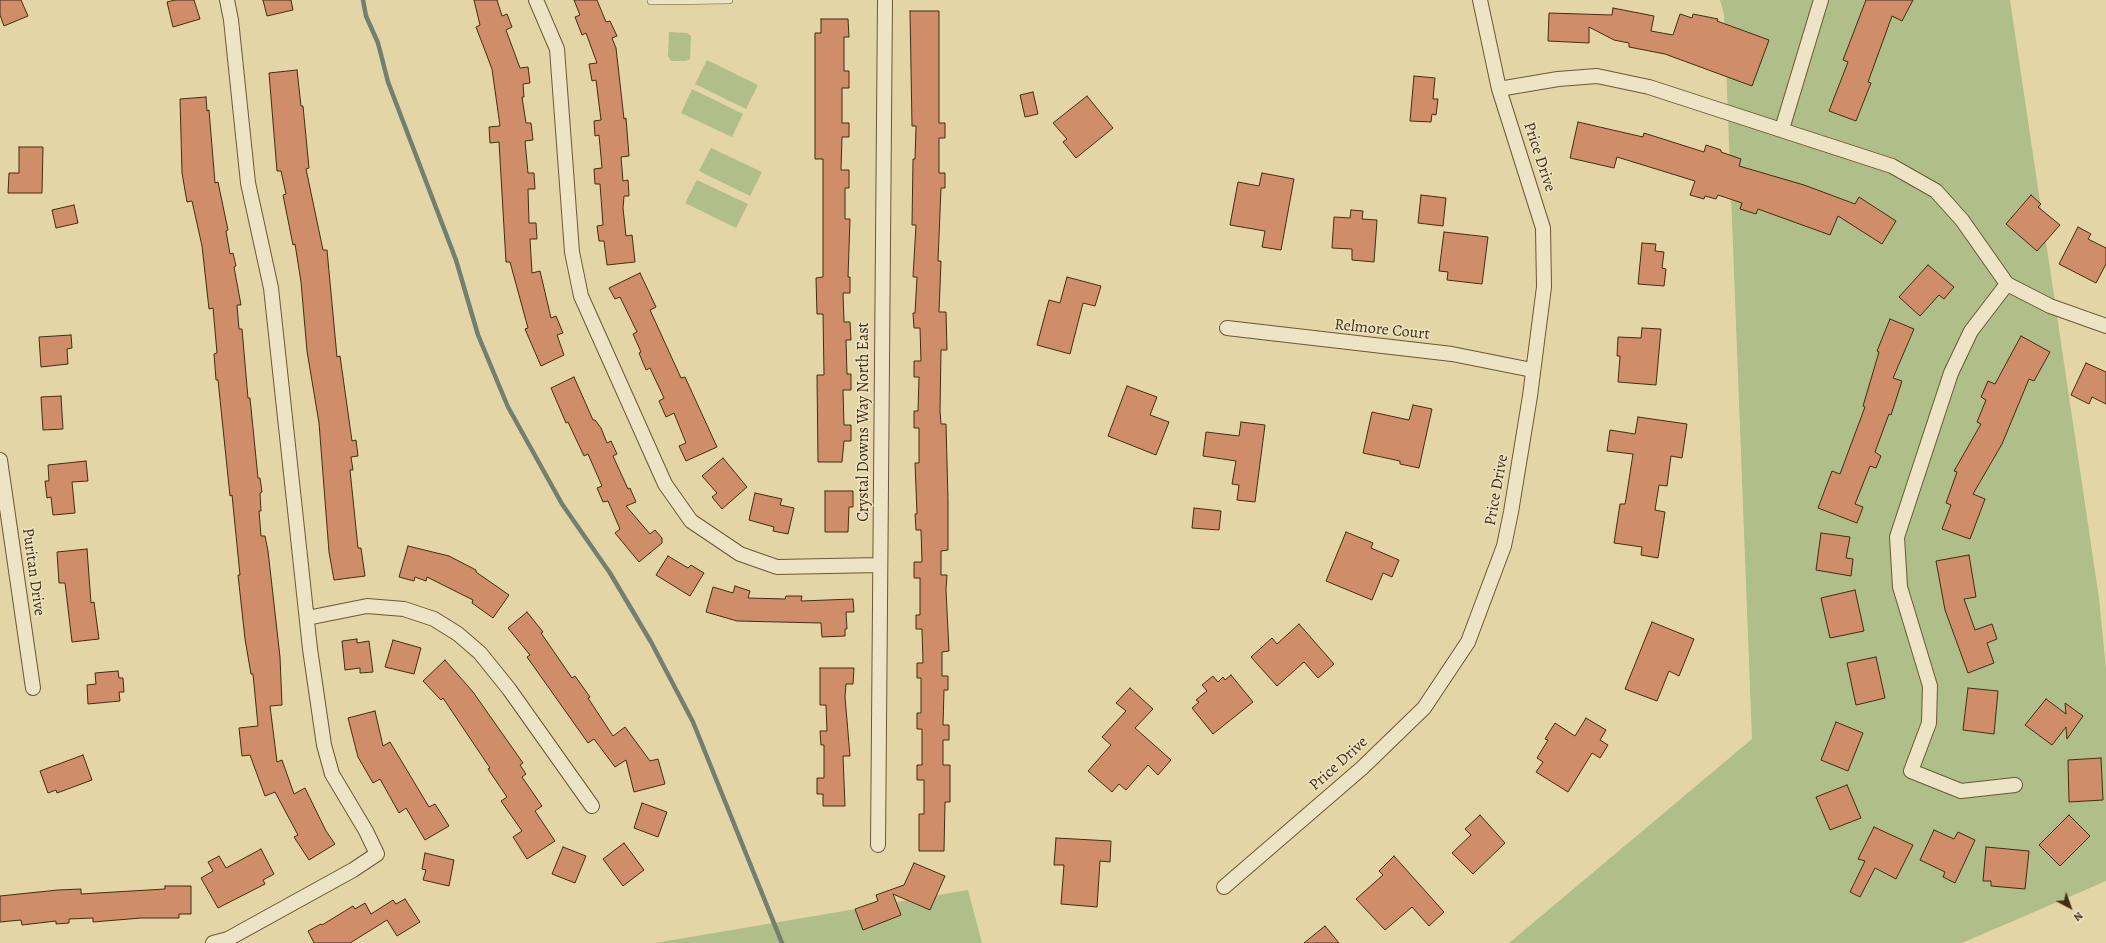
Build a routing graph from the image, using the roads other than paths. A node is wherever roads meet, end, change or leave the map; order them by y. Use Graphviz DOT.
graph roads {
  1 [pos="227,0"];
  2 [pos="536,0"];
  3 [pos="729,0"];
  4 [pos="885,0"];
  5 [pos="1480,0"];
  6 [pos="1821,0"];
  7 [pos="651,1"];
  8 [pos="1499,89"];
  9 [pos="1782,129"];
  10 [pos="2007,284"];
  11 [pos="2106,326"];
  12 [pos="1228,328"];
  13 [pos="1532,370"];
  14 [pos="0,460"];
  15 [pos="880,565"];
  16 [pos="307,618"];
  17 [pos="33,688"];
  18 [pos="2015,785"];
  19 [pos="592,806"];
  20 [pos="878,845"];
  21 [pos="1224,888"];
  22 [pos="213,943"];
  1 -- 16 [label="street"];
  2 -- 15 [label="street"];
  3 -- 7 [label="lane"];
  4 -- 15 [label="street, Crystal Downs Way North East"];
  5 -- 8 [label="street, Price Drive"];
  6 -- 9 [label="street"];
  8 -- 9 [label="street"];
  8 -- 13 [label="street, Price Drive"];
  9 -- 10 [label="street"];
  10 -- 11 [label="street"];
  10 -- 18 [label="street"];
  12 -- 13 [label="street, Relmore Court"];
  13 -- 21 [label="street, Price Drive"];
  14 -- 17 [label="street, Puritan Drive"];
  15 -- 20 [label="street, Crystal Downs Way North East"];
  16 -- 19 [label="street"];
  16 -- 22 [label="street"];
}
